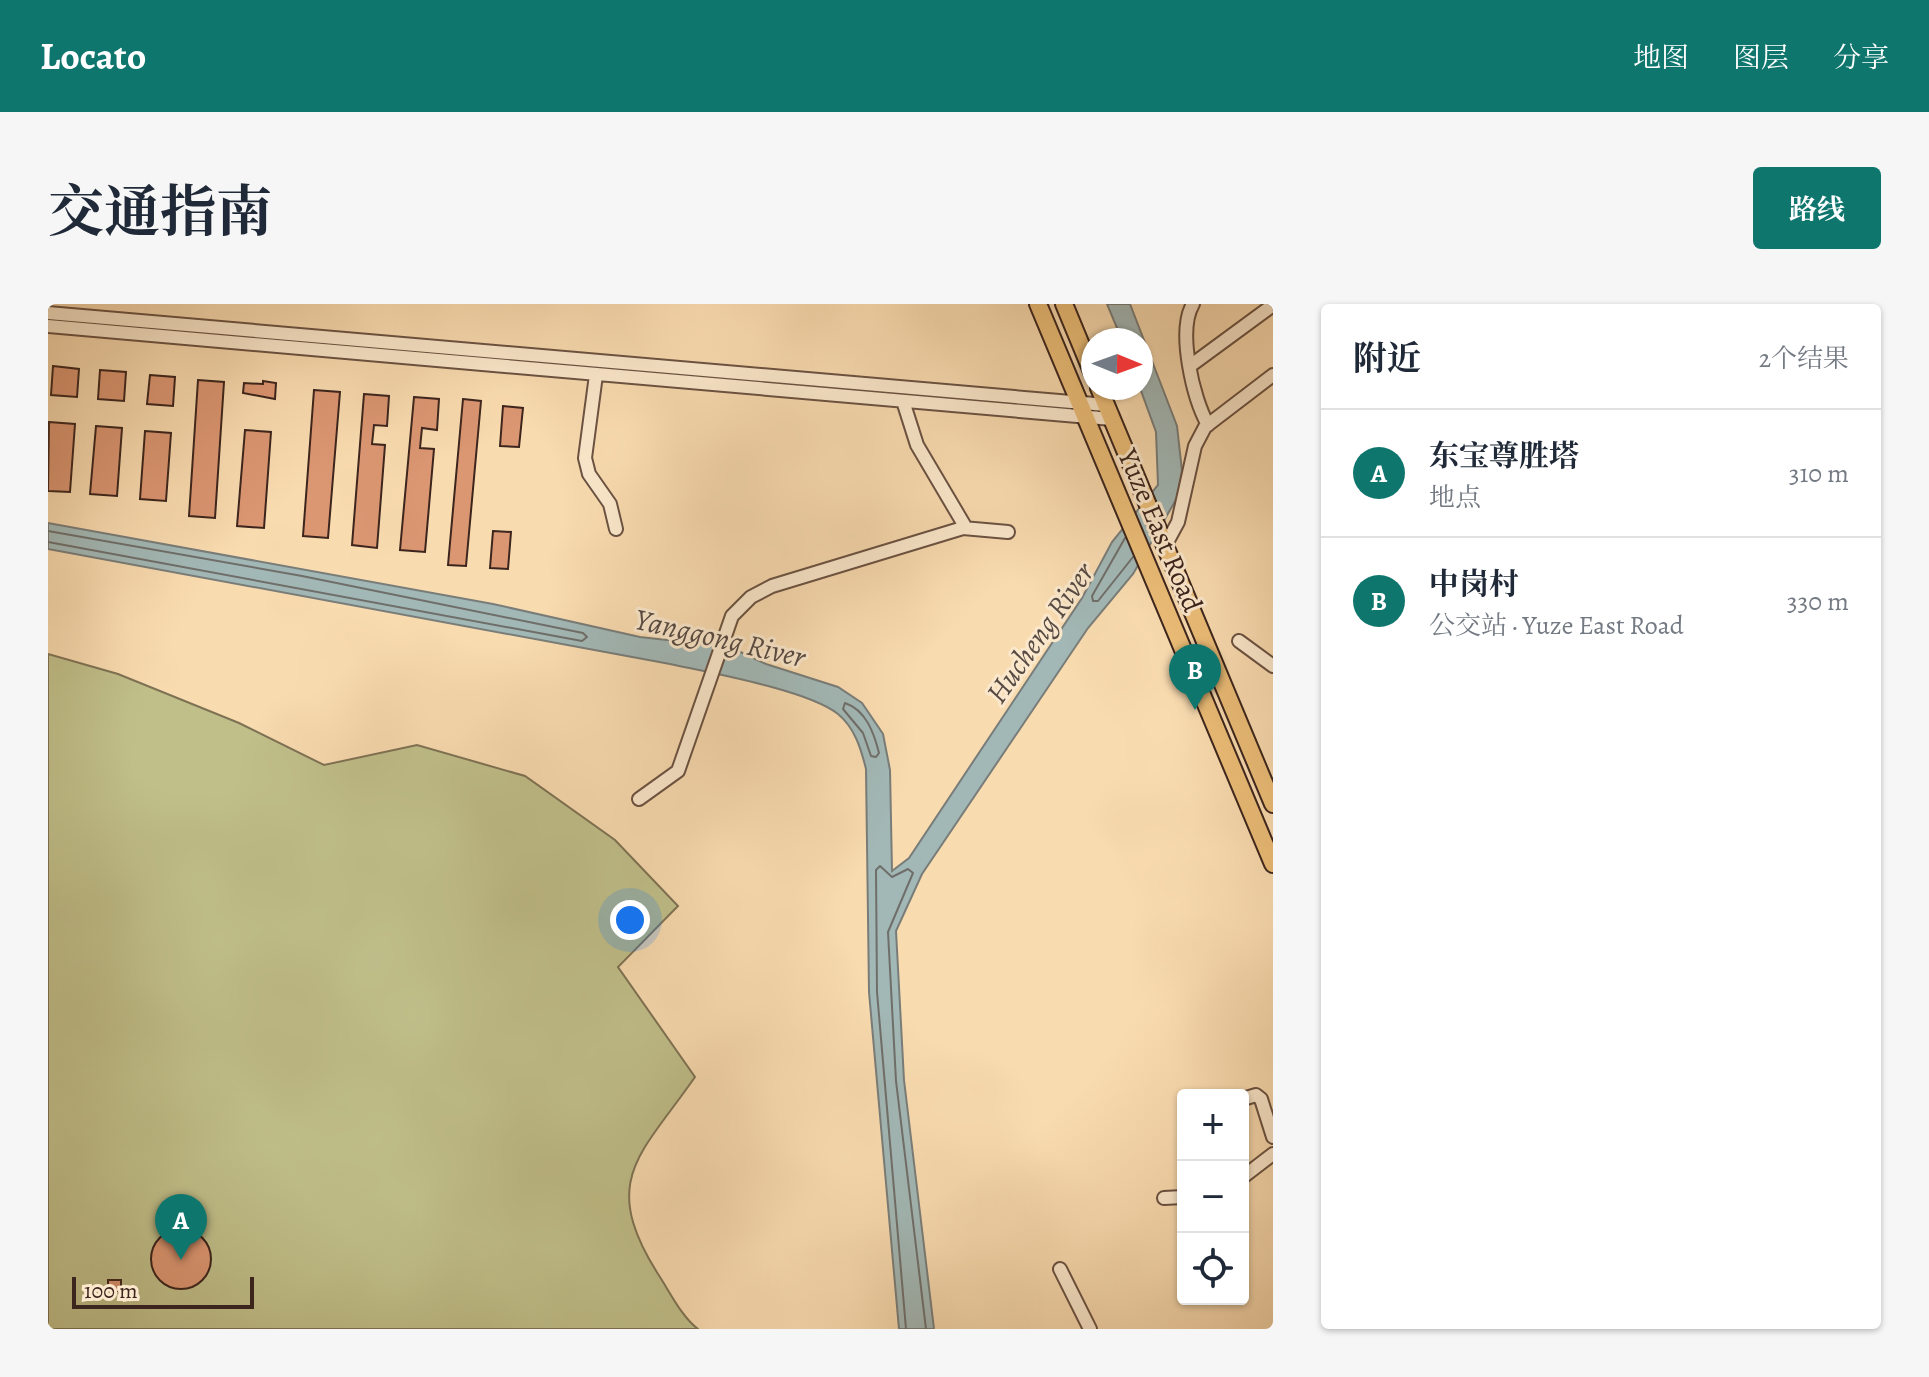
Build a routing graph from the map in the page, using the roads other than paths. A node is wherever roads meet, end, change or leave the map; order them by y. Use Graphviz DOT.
graph roads {
  1 [pos="1038,304"];
  2 [pos="1064,304"];
  3 [pos="1193,304"];
  4 [pos="1273,305"];
  5 [pos="48,313"];
  6 [pos="48,326"];
  7 [pos="1081,345"];
  8 [pos="1190,366"];
  9 [pos="596,375"];
  10 [pos="1273,375"];
  11 [pos="1104,400"];
  12 [pos="903,401"];
  13 [pos="1082,410"];
  14 [pos="1109,412"];
  15 [pos="1208,425"];
  16 [pos="966,528"];
  17 [pos="616,529"];
  18 [pos="1008,532"];
  19 [pos="1165,546"];
  20 [pos="1239,641"];
  21 [pos="1273,666"];
  22 [pos="639,799"];
  23 [pos="1273,804"];
  24 [pos="1273,864"];
  25 [pos="1249,1097"];
  26 [pos="1273,1137"];
  27 [pos="1273,1154"];
  28 [pos="1249,1172"];
  29 [pos="1177,1197"];
  30 [pos="1164,1198"];
  31 [pos="1060,1269"];
  32 [pos="1090,1329"];
  1 -- 13 [label="main road, Yuze East Road"];
  2 -- 7 [label="main road"];
  3 -- 8 [label="street"];
  4 -- 8 [label="street"];
  5 -- 13 [label="street"];
  6 -- 9 [label="street"];
  8 -- 15 [label="street"];
  9 -- 12 [label="street"];
  9 -- 17 [label="street"];
  10 -- 15 [label="street"];
  11 -- 14 [label="main road, Yuze East Road"];
  12 -- 13 [label="street"];
  12 -- 16 [label="street"];
  13 -- 14 [label="street"];
  13 -- 24 [label="main road, Yuze East Road"];
  14 -- 19 [label="main road, Yuze East Road"];
  15 -- 19 [label="street"];
  16 -- 18 [label="street"];
  16 -- 22 [label="street"];
  19 -- 23 [label="main road, Yuze East Road"];
  20 -- 21 [label="street"];
  25 -- 26 [label="street"];
  27 -- 28 [label="street"];
  29 -- 30 [label="street"];
  31 -- 32 [label="street"];
}
